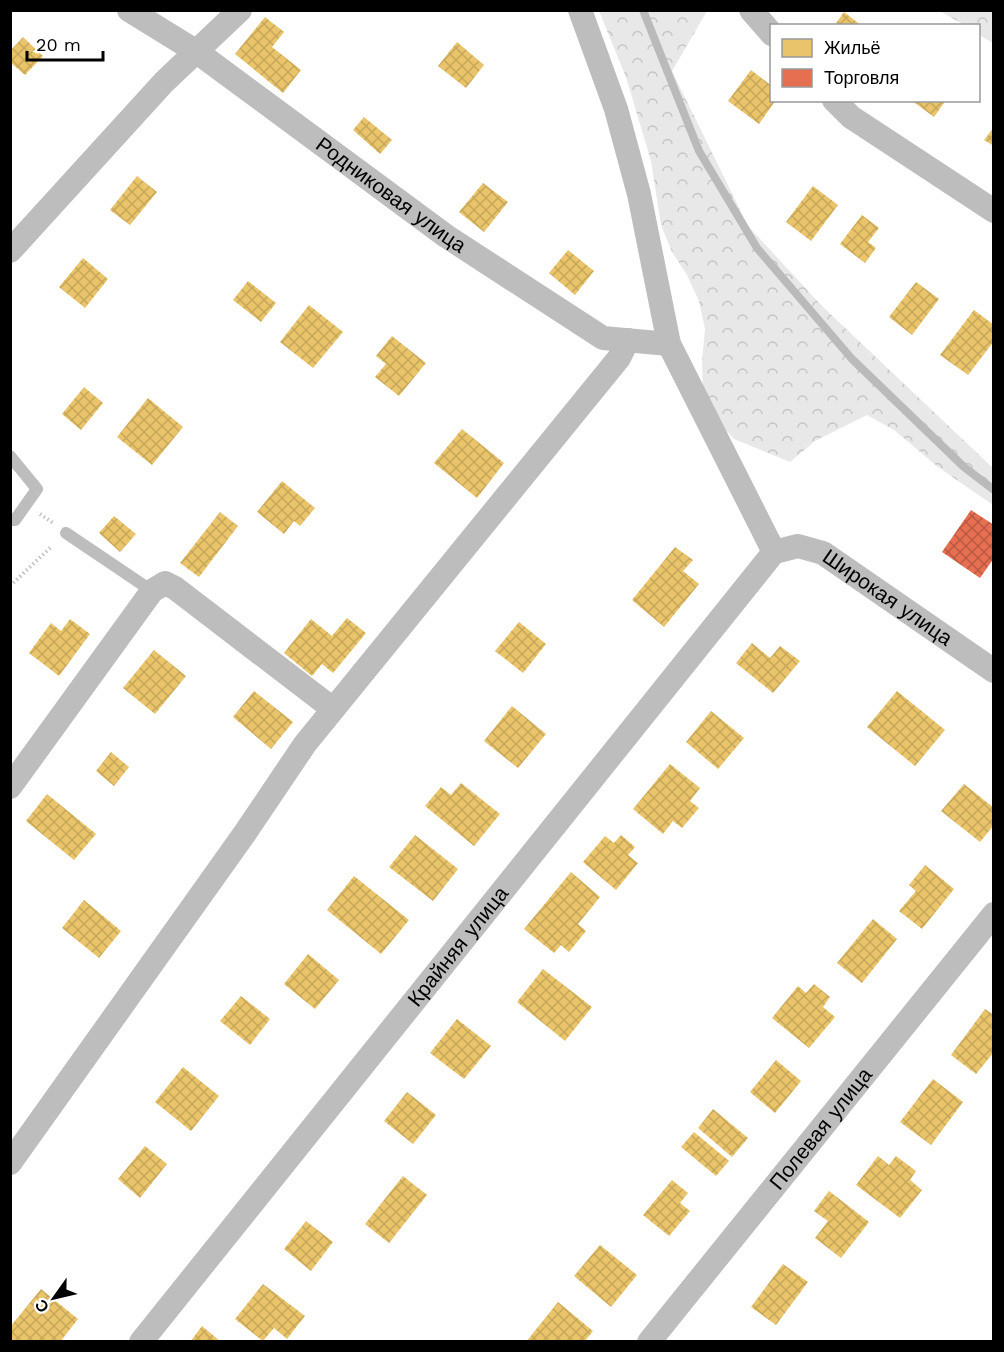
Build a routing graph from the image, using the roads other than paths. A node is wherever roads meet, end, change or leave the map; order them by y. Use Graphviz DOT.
graph roads {
  1 [pos="129,10"];
  2 [pos="240,10"];
  3 [pos="580,10"];
  4 [pos="752,10"];
  5 [pos="770,33"];
  6 [pos="197,52"];
  7 [pos="836,102"];
  8 [pos="993,211"];
  9 [pos="10,251"];
  10 [pos="628,340"];
  11 [pos="669,344"];
  12 [pos="10,456"];
  13 [pos="10,520"];
  14 [pos="66,532"];
  15 [pos="774,552"];
  16 [pos="152,591"];
  17 [pos="993,671"];
  18 [pos="333,709"];
  19 [pos="10,787"];
  20 [pos="993,914"];
  21 [pos="10,1163"];
  22 [pos="141,1341"];
  23 [pos="649,1341"];
  1 -- 6 [label="street, Родниковая улица"];
  2 -- 6 [label="street"];
  3 -- 11 [label="street"];
  4 -- 5 [label="street"];
  6 -- 9 [label="street"];
  6 -- 10 [label="street, Родниковая улица"];
  7 -- 8 [label="street"];
  10 -- 11 [label="street, Родниковая улица"];
  10 -- 18 [label="street"];
  11 -- 15 [label="street"];
  12 -- 13 [label="lane"];
  14 -- 16 [label="lane"];
  15 -- 17 [label="street, Широкая улица"];
  15 -- 22 [label="street, Крайняя улица"];
  16 -- 18 [label="street"];
  16 -- 19 [label="street"];
  18 -- 21 [label="street"];
  20 -- 23 [label="street, Полевая улица"];
}
